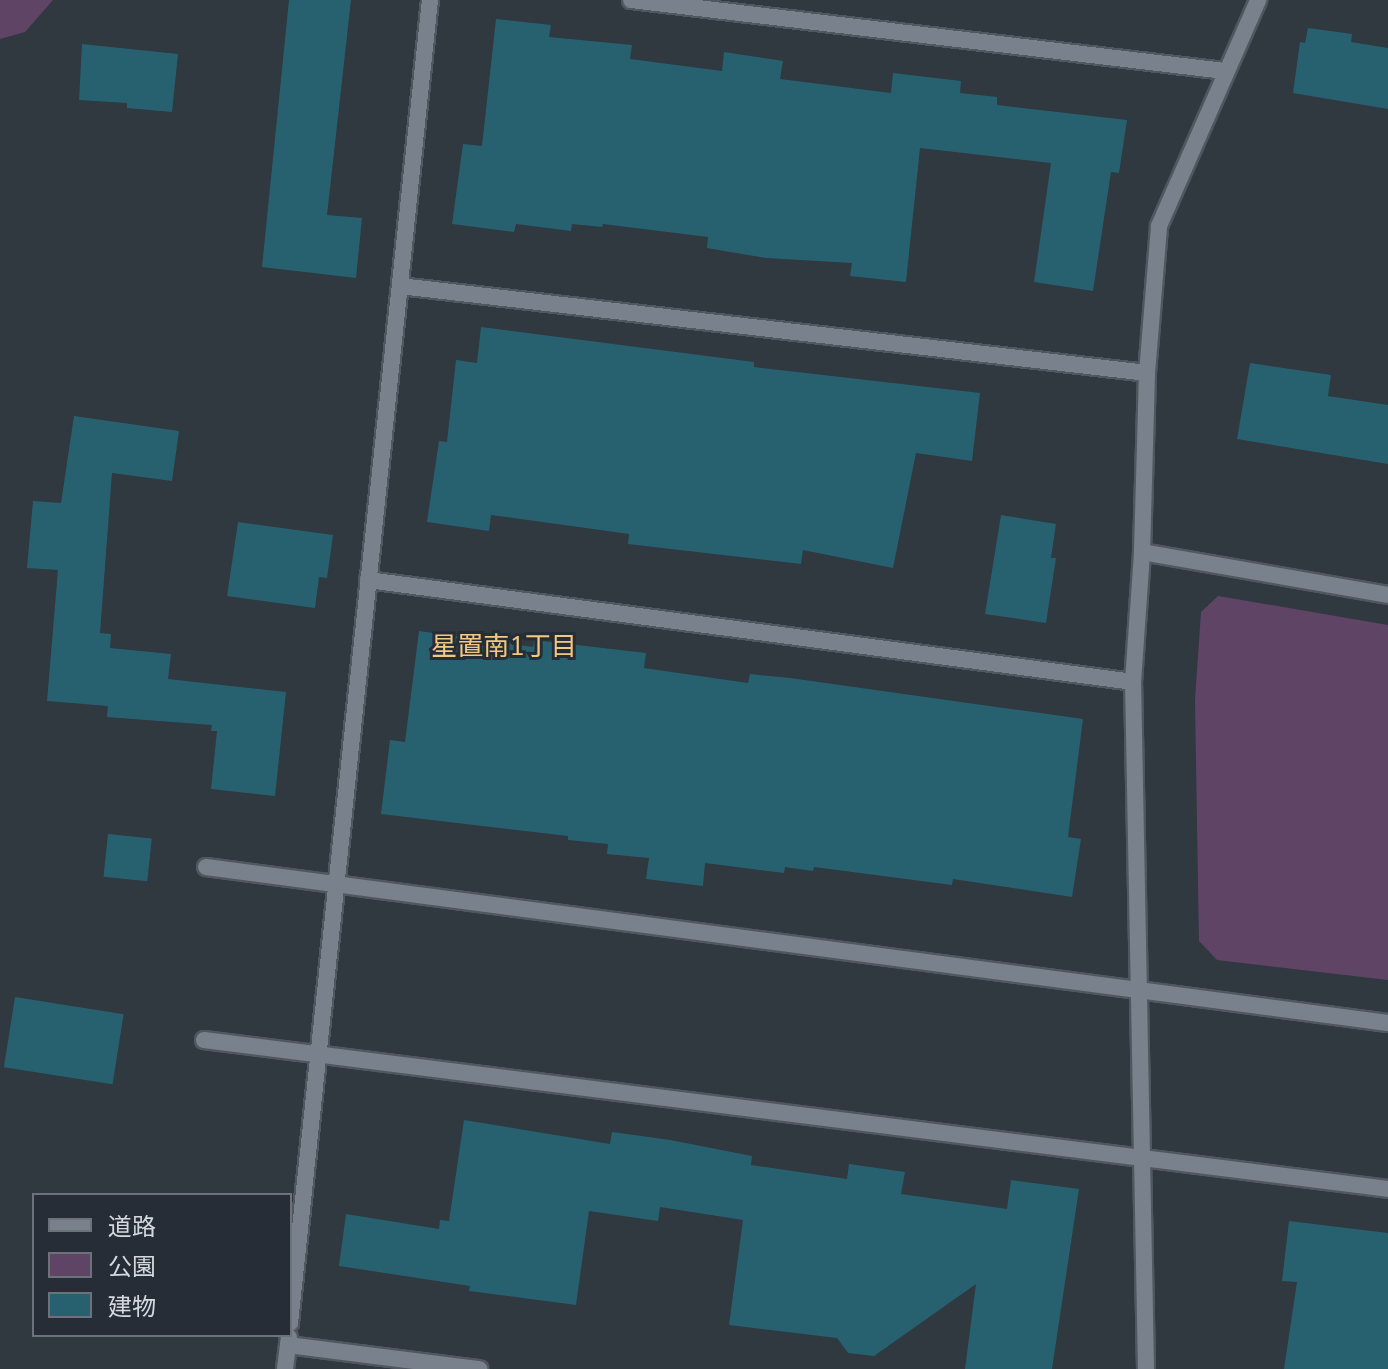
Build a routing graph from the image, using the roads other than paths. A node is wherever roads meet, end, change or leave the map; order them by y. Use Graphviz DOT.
graph roads {
  1 [pos="430,0"];
  2 [pos="631,0"];
  3 [pos="1258,0"];
  4 [pos="1225,71"];
  5 [pos="400,286"];
  6 [pos="1147,373"];
  7 [pos="1142,552"];
  8 [pos="368,580"];
  9 [pos="1388,595"];
  10 [pos="1133,682"];
  11 [pos="206,867"];
  12 [pos="336,884"];
  13 [pos="1137,990"];
  14 [pos="1388,1023"];
  15 [pos="204,1040"];
  16 [pos="318,1054"];
  17 [pos="1140,1160"];
  18 [pos="1388,1189"];
  19 [pos="292,1304"];
  20 [pos="288,1340"];
  21 [pos="285,1369"];
  22 [pos="479,1369"];
  23 [pos="1146,1369"];
  1 -- 5 [label="street"];
  2 -- 4 [label="street"];
  3 -- 4 [label="street"];
  4 -- 6 [label="street"];
  5 -- 6 [label="street"];
  5 -- 8 [label="street"];
  6 -- 7 [label="street"];
  7 -- 9 [label="street"];
  7 -- 10 [label="street"];
  8 -- 10 [label="street"];
  8 -- 12 [label="street"];
  10 -- 13 [label="street"];
  11 -- 12 [label="street"];
  12 -- 13 [label="street"];
  12 -- 16 [label="street"];
  13 -- 14 [label="street"];
  13 -- 17 [label="street"];
  15 -- 16 [label="street"];
  16 -- 17 [label="street"];
  16 -- 19 [label="street"];
  17 -- 18 [label="street"];
  17 -- 23 [label="street"];
  20 -- 21 [label="street"];
  20 -- 22 [label="street"];
}
